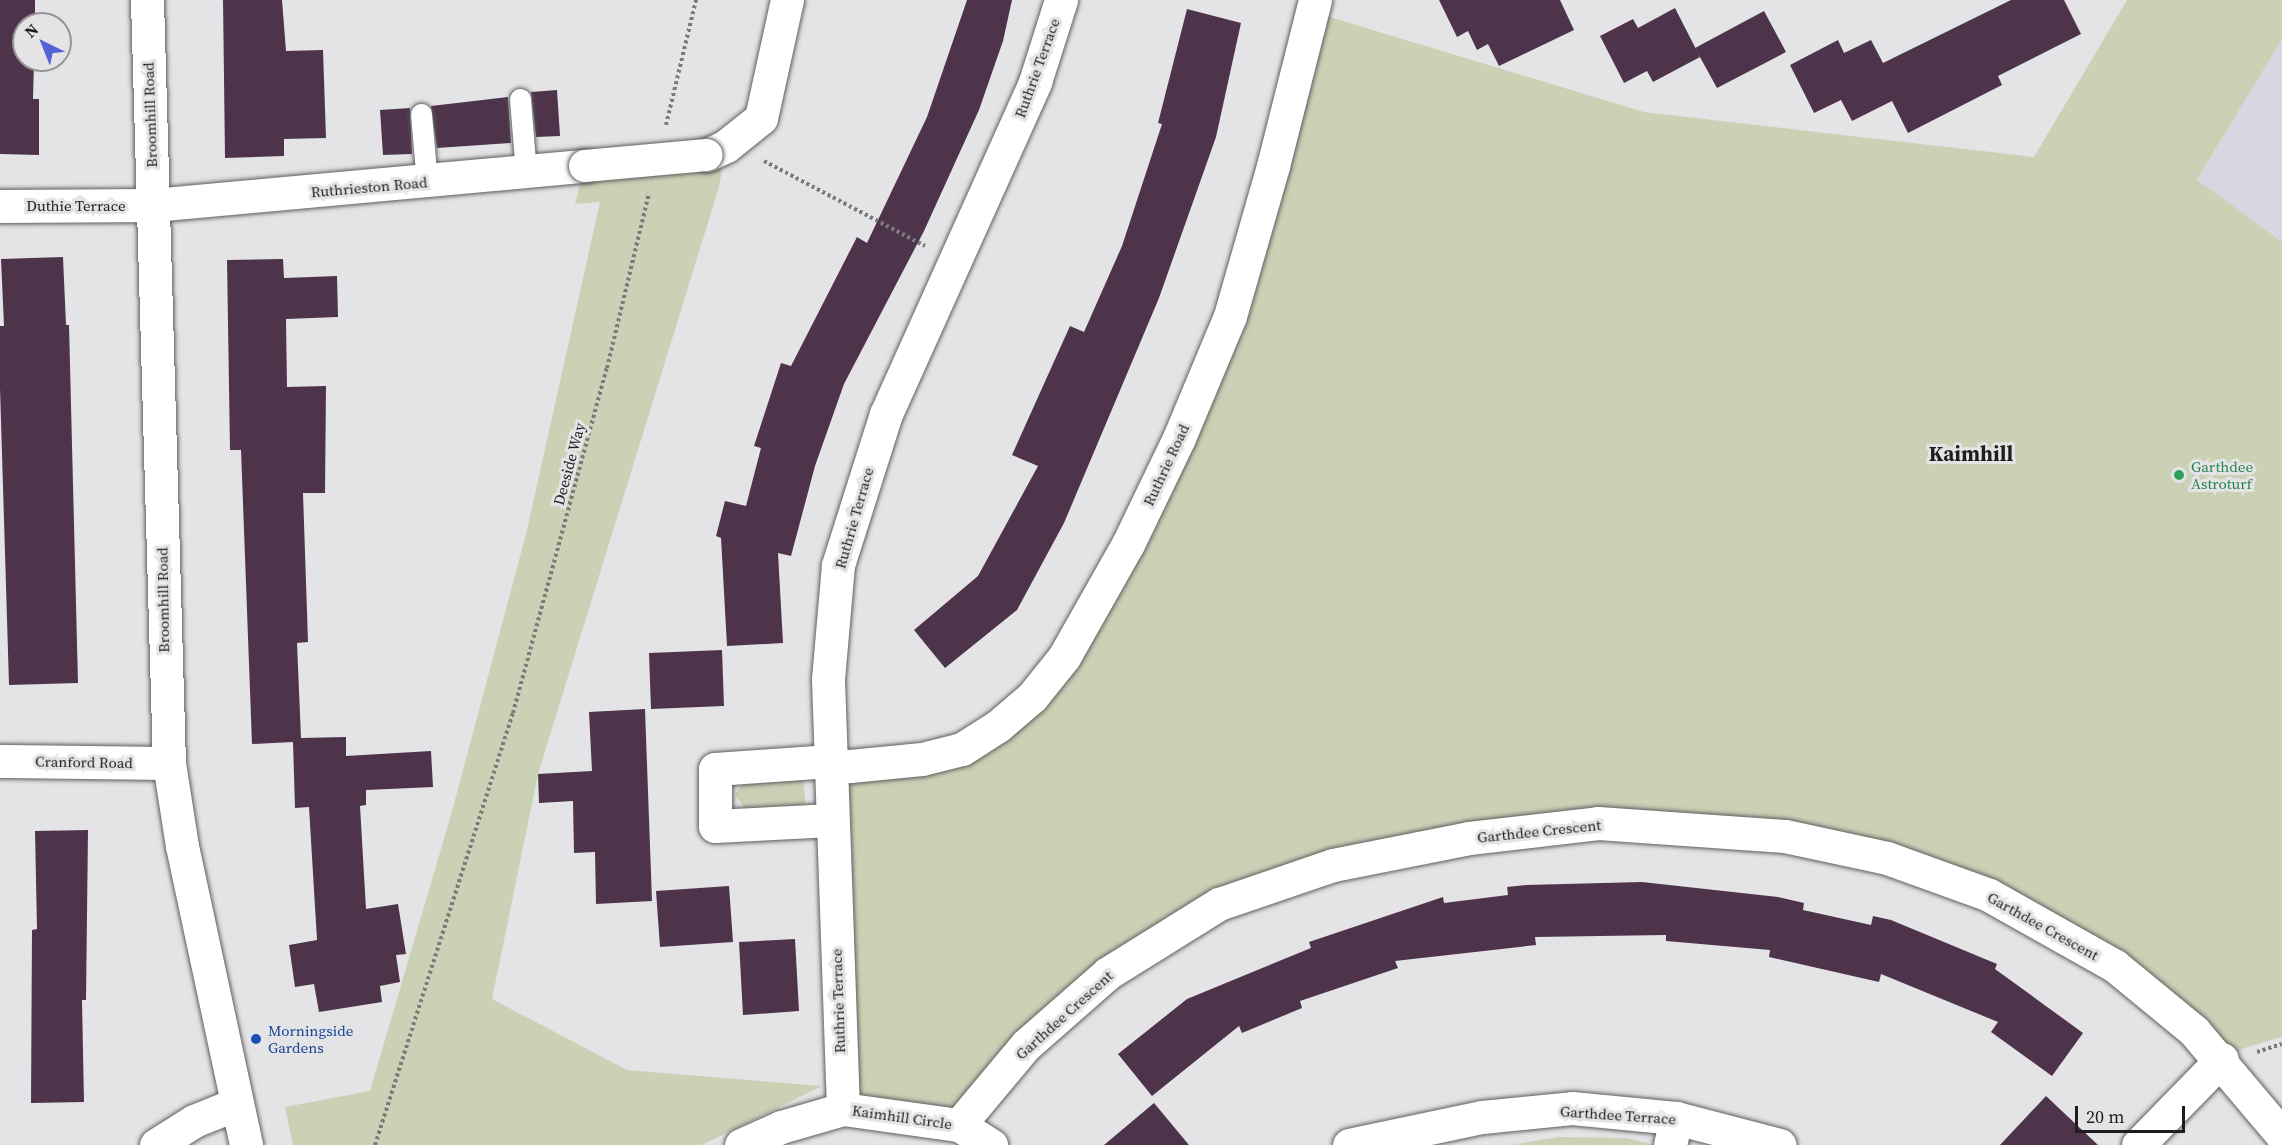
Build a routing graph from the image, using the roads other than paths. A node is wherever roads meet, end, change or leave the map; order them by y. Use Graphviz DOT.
graph roads {
  1 [pos="147,0"];
  2 [pos="787,0"];
  3 [pos="1061,0"];
  4 [pos="1315,0"];
  5 [pos="520,99"];
  6 [pos="421,114"];
  7 [pos="708,155"];
  8 [pos="585,166"];
  9 [pos="526,174"];
  10 [pos="427,183"];
  11 [pos="153,205"];
  12 [pos="0,206"];
  13 [pos="0,761"];
  14 [pos="169,763"];
  15 [pos="830,763"];
  16 [pos="831,820"];
  17 [pos="2237,1056"];
  18 [pos="236,1104"];
  19 [pos="843,1109"];
  20 [pos="959,1125"];
  21 [pos="1486,1131"];
  22 [pos="1673,1131"];
  23 [pos="2282,1135"];
  24 [pos="156,1145"];
  25 [pos="246,1145"];
  26 [pos="741,1145"];
  27 [pos="991,1145"];
  28 [pos="1349,1145"];
  29 [pos="1780,1145"];
  30 [pos="2138,1145"];
  1 -- 11 [label="street, Broomhill Road"];
  2 -- 7 [label="street"];
  3 -- 15 [label="street, Ruthrie Terrace"];
  4 -- 15 [label="street, Ruthrie Road"];
  5 -- 9 [label="lane"];
  6 -- 10 [label="lane"];
  7 -- 8 [label="street, bridge"];
  8 -- 9 [label="street, Ruthrieston Road"];
  9 -- 10 [label="street, Ruthrieston Road"];
  10 -- 11 [label="street, Ruthrieston Road"];
  11 -- 12 [label="street, Duthie Terrace"];
  11 -- 14 [label="street, Broomhill Road"];
  13 -- 14 [label="street, Cranford Road"];
  14 -- 18 [label="street, Broomhill Road"];
  15 -- 16 [label="street, Ruthrie Terrace"];
  15 -- 16 [label="street, Ruthrie Road"];
  16 -- 19 [label="street, Ruthrie Terrace"];
  17 -- 20 [label="street, Garthdee Crescent"];
  17 -- 23 [label="street, Garthdee Crescent"];
  17 -- 30 [label="street"];
  18 -- 24 [label="street"];
  18 -- 25 [label="street, Broomhill Road"];
  19 -- 20 [label="street, Kaimhill Circle"];
  19 -- 26 [label="street, Kaimhill Circle"];
  20 -- 27 [label="street, Kaimhill Circle"];
  21 -- 22 [label="street, Garthdee Terrace"];
  21 -- 28 [label="street, Garthdee Terrace"];
  22 -- 29 [label="street, Garthdee Terrace"];
}
